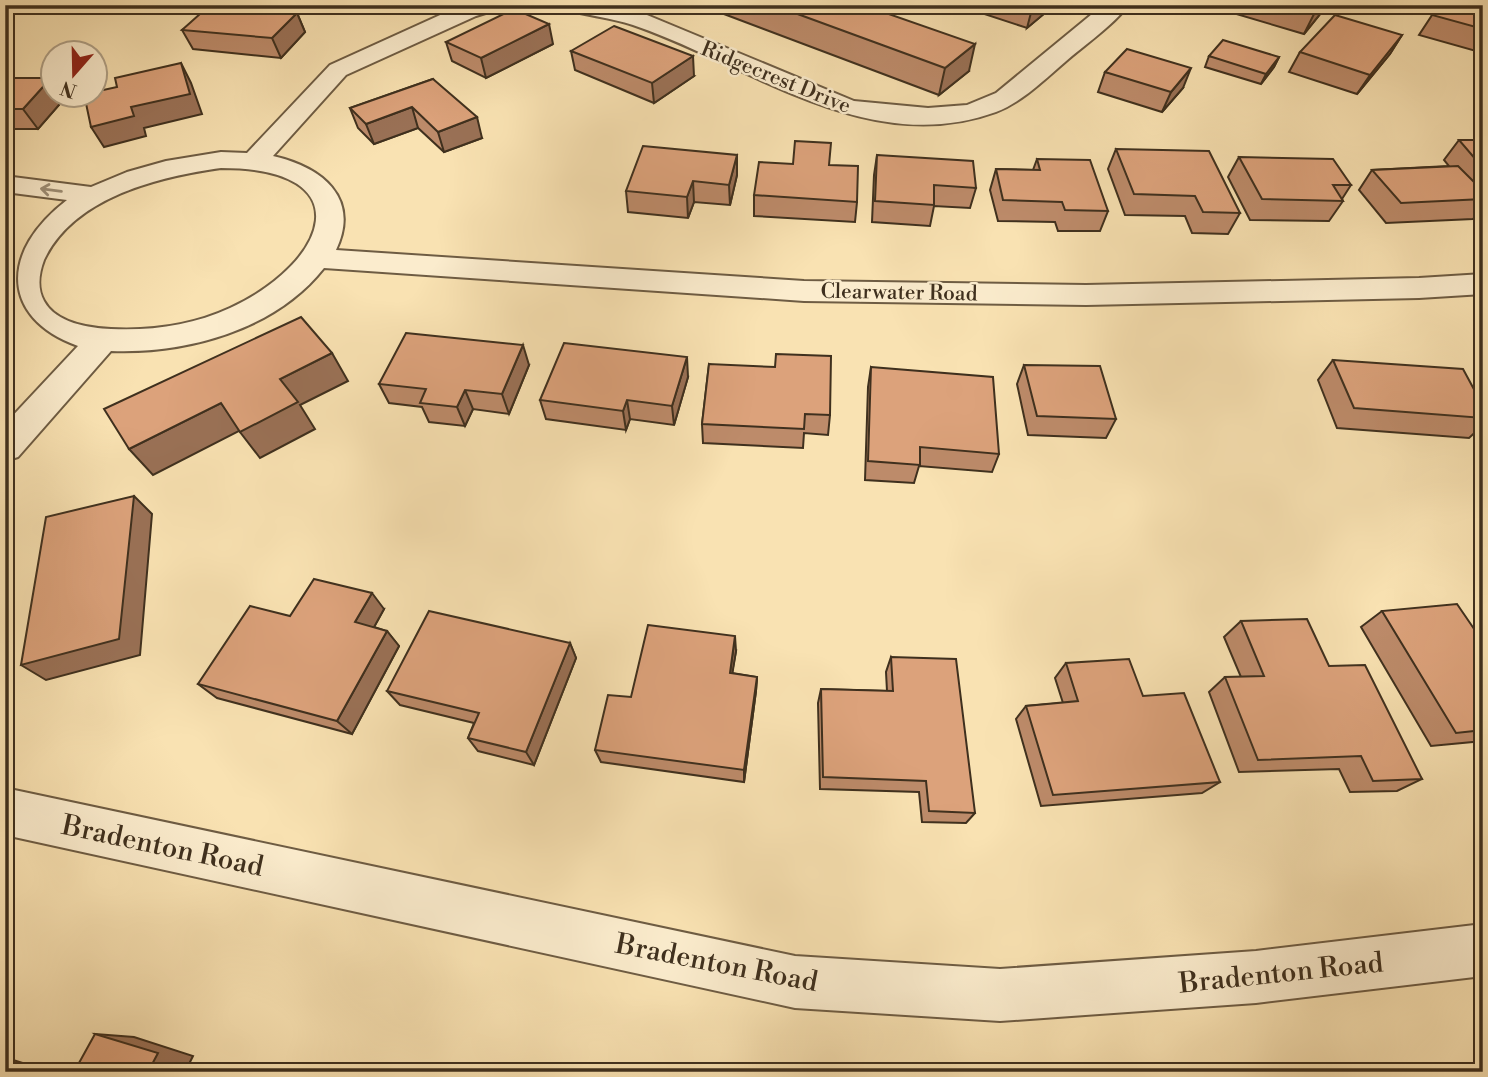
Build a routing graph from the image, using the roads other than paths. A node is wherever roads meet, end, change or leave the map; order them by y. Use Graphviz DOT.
graph roads {
  1 [pos="487,5"];
  2 [pos="573,5"];
  3 [pos="1117,5"];
  4 [pos="254,161"];
  5 [pos="5,184"];
  6 [pos="96,196"];
  7 [pos="317,258"];
  8 [pos="17,261"];
  9 [pos="1483,284"];
  10 [pos="103,340"];
  11 [pos="5,447"];
  12 [pos="5,811"];
  13 [pos="1483,950"];
  1 -- 4 [label="street"];
  2 -- 3 [label="street, Ridgecrest Drive"];
  4 -- 6 [label="street"];
  4 -- 7 [label="street"];
  6 -- 5 [label="street, one-way"];
  6 -- 8 [label="street"];
  7 -- 9 [label="street, Clearwater Road"];
  7 -- 10 [label="street"];
  8 -- 10 [label="street"];
  10 -- 11 [label="street"];
  12 -- 13 [label="street, Bradenton Road"];
}
